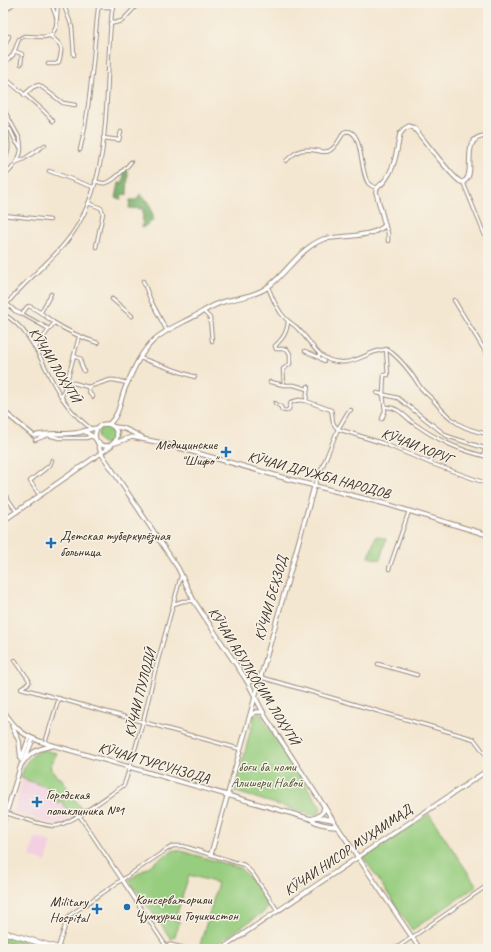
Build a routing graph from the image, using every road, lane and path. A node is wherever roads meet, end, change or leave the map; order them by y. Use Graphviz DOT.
graph roads {
  1 [pos="14,3"];
  2 [pos="50,3"];
  3 [pos="58,3"];
  4 [pos="63,3"];
  5 [pos="113,3"];
  6 [pos="139,3"];
  7 [pos="112,7"];
  8 [pos="3,14"];
  9 [pos="57,21"];
  10 [pos="110,24"];
  11 [pos="9,36"];
  12 [pos="50,36"];
  13 [pos="3,49"];
  14 [pos="14,51"];
  15 [pos="74,55"];
  16 [pos="3,64"];
  17 [pos="21,64"];
  18 [pos="48,64"];
  19 [pos="3,76"];
  20 [pos="24,95"];
  21 [pos="75,105"];
  22 [pos="3,108"];
  23 [pos="53,121"];
  24 [pos="121,132"];
  25 [pos="488,136"];
  26 [pos="103,138"];
  27 [pos="45,145"];
  28 [pos="21,148"];
  29 [pos="80,150"];
  30 [pos="286,161"];
  31 [pos="17,162"];
  32 [pos="131,162"];
  33 [pos="3,164"];
  34 [pos="49,171"];
  35 [pos="3,178"];
  36 [pos="95,181"];
  37 [pos="463,182"];
  38 [pos="93,187"];
  39 [pos="377,188"];
  40 [pos="88,202"];
  41 [pos="3,215"];
  42 [pos="50,220"];
  43 [pos="385,225"];
  44 [pos="388,241"];
  45 [pos="488,244"];
  46 [pos="96,247"];
  47 [pos="143,281"];
  48 [pos="268,286"];
  49 [pos="51,294"];
  50 [pos="112,299"];
  51 [pos="454,300"];
  52 [pos="7,304"];
  53 [pos="3,309"];
  54 [pos="203,311"];
  55 [pos="41,312"];
  56 [pos="3,314"];
  57 [pos="22,314"];
  58 [pos="132,316"];
  59 [pos="288,321"];
  60 [pos="54,323"];
  61 [pos="49,329"];
  62 [pos="167,331"];
  63 [pos="79,337"];
  64 [pos="212,340"];
  65 [pos="98,343"];
  66 [pos="35,348"];
  67 [pos="386,349"];
  68 [pos="305,351"];
  69 [pos="74,356"];
  70 [pos="318,356"];
  71 [pos="488,356"];
  72 [pos="140,358"];
  73 [pos="324,361"];
  74 [pos="84,371"];
  75 [pos="195,378"];
  76 [pos="67,381"];
  77 [pos="270,382"];
  78 [pos="127,383"];
  79 [pos="284,385"];
  80 [pos="88,388"];
  81 [pos="377,393"];
  82 [pos="383,394"];
  83 [pos="62,396"];
  84 [pos="93,397"];
  85 [pos="306,401"];
  86 [pos="275,403"];
  87 [pos="385,407"];
  88 [pos="351,410"];
  89 [pos="3,411"];
  90 [pos="116,418"];
  91 [pos="382,419"];
  92 [pos="108,424"];
  93 [pos="113,426"];
  94 [pos="90,428"];
  95 [pos="98,428"];
  96 [pos="123,428"];
  97 [pos="338,429"];
  98 [pos="82,431"];
  99 [pos="488,434"];
  100 [pos="94,437"];
  101 [pos="144,438"];
  102 [pos="35,440"];
  103 [pos="115,443"];
  104 [pos="98,444"];
  105 [pos="111,446"];
  106 [pos="101,453"];
  107 [pos="434,454"];
  108 [pos="484,456"];
  109 [pos="488,457"];
  110 [pos="52,460"];
  111 [pos="430,463"];
  112 [pos="488,484"];
  113 [pos="314,486"];
  114 [pos="3,492"];
  115 [pos="38,493"];
  116 [pos="409,510"];
  117 [pos="17,512"];
  118 [pos="3,521"];
  119 [pos="488,535"];
  120 [pos="389,569"];
  121 [pos="181,576"];
  122 [pos="194,601"];
  123 [pos="174,605"];
  124 [pos="15,660"];
  125 [pos="378,664"];
  126 [pos="417,675"];
  127 [pos="260,677"];
  128 [pos="247,681"];
  129 [pos="256,696"];
  130 [pos="59,698"];
  131 [pos="3,710"];
  132 [pos="263,712"];
  133 [pos="250,715"];
  134 [pos="10,721"];
  135 [pos="143,722"];
  136 [pos="31,738"];
  137 [pos="45,743"];
  138 [pos="55,746"];
  139 [pos="240,749"];
  140 [pos="488,758"];
  141 [pos="23,760"];
  142 [pos="130,768"];
  143 [pos="488,770"];
  144 [pos="227,795"];
  145 [pos="324,806"];
  146 [pos="4,812"];
  147 [pos="79,815"];
  148 [pos="317,817"];
  149 [pos="311,819"];
  150 [pos="333,820"];
  151 [pos="3,823"];
  152 [pos="336,826"];
  153 [pos="211,854"];
  154 [pos="358,857"];
  155 [pos="122,880"];
  156 [pos="488,885"];
  157 [pos="278,911"];
  158 [pos="3,932"];
  159 [pos="412,938"];
  160 [pos="3,943"];
  161 [pos="164,943"];
  162 [pos="170,945"];
  163 [pos="23,949"];
  164 [pos="60,949"];
  165 [pos="165,949"];
  166 [pos="186,949"];
  167 [pos="221,949"];
  168 [pos="395,949"];
  169 [pos="420,949"];
  1 -- 8 [label="street"];
  2 -- 9 [label="street"];
  3 -- 9 [label="street"];
  4 -- 15 [label="street"];
  5 -- 7 [label="street"];
  6 -- 10 [label="street"];
  7 -- 10 [label="street"];
  7 -- 29 [label="street"];
  9 -- 12 [label="street"];
  10 -- 26 [label="street"];
  11 -- 13 [label="street"];
  12 -- 14 [label="street"];
  12 -- 18 [label="street"];
  14 -- 16 [label="street"];
  14 -- 17 [label="street"];
  19 -- 20 [label="street"];
  20 -- 21 [label="street"];
  20 -- 23 [label="street"];
  22 -- 28 [label="street"];
  24 -- 26 [label="street"];
  25 -- 37 [label="street"];
  26 -- 36 [label="street"];
  27 -- 31 [label="street"];
  28 -- 31 [label="street"];
  28 -- 33 [label="street"];
  30 -- 39 [label="street"];
  31 -- 35 [label="street"];
  32 -- 36 [label="street"];
  34 -- 38 [label="street"];
  36 -- 38 [label="street"];
  37 -- 39 [label="street"];
  37 -- 45 [label="street"];
  38 -- 40 [label="street"];
  39 -- 43 [label="street"];
  40 -- 46 [label="street"];
  40 -- 52 [label="street"];
  41 -- 42 [label="street"];
  43 -- 44 [label="street"];
  43 -- 48 [label="street"];
  47 -- 62 [label="street"];
  48 -- 54 [label="street"];
  48 -- 59 [label="street"];
  49 -- 55 [label="street"];
  50 -- 58 [label="street"];
  51 -- 71 [label="street"];
  52 -- 53 [label="street"];
  52 -- 57 [label="street"];
  54 -- 62 [label="street"];
  54 -- 64 [label="street"];
  55 -- 57 [label="street"];
  55 -- 60 [label="street"];
  56 -- 66 [label="street, КӮЧАИ ЛОҲУТӢ"];
  57 -- 61 [label="street"];
  59 -- 70 [label="street"];
  59 -- 79 [label="street"];
  60 -- 61 [label="street"];
  60 -- 63 [label="street"];
  61 -- 66 [label="street"];
  62 -- 72 [label="street"];
  63 -- 65 [label="street"];
  63 -- 69 [label="street"];
  66 -- 83 [label="street, КӮЧАИ ЛОҲУТӢ"];
  67 -- 70 [label="street"];
  67 -- 82 [label="street"];
  67 -- 99 [label="street"];
  68 -- 70 [label="street"];
  69 -- 74 [label="street"];
  69 -- 76 [label="street"];
  70 -- 73 [label="street"];
  72 -- 75 [label="street"];
  72 -- 78 [label="street"];
  76 -- 80 [label="street"];
  76 -- 83 [label="street"];
  77 -- 79 [label="street"];
  78 -- 80 [label="street"];
  78 -- 90 [label="street"];
  79 -- 85 [label="street"];
  80 -- 84 [label="street"];
  81 -- 82 [label="street"];
  82 -- 87 [label="street"];
  82 -- 108 [label="street"];
  83 -- 94 [label="street, КӮЧАИ ЛОҲУТӢ"];
  85 -- 86 [label="street"];
  85 -- 97 [label="street"];
  87 -- 91 [label="street"];
  87 -- 108 [label="street"];
  88 -- 97 [label="street"];
  89 -- 98 [label="street"];
  90 -- 92 [label="street"];
  90 -- 96 [label="street"];
  92 -- 93 [label="street"];
  92 -- 95 [label="street"];
  93 -- 96 [label="street"];
  93 -- 103 [label="street"];
  94 -- 95 [label="street"];
  94 -- 98 [label="street"];
  95 -- 100 [label="street"];
  96 -- 101 [label="street"];
  97 -- 111 [label="street, КӮЧАИ ХОРУГ"];
  97 -- 113 [label="street"];
  98 -- 100 [label="street"];
  100 -- 102 [label="street"];
  100 -- 104 [label="street"];
  101 -- 103 [label="street"];
  101 -- 113 [label="street, КӮЧАИ ДРУЖБА НАРОДОВ"];
  103 -- 105 [label="street"];
  104 -- 105 [label="street"];
  104 -- 106 [label="street, КӮЧАИ АБУЛҚОСИМ ЛОҲУТӢ"];
  105 -- 106 [label="street"];
  106 -- 117 [label="street"];
  106 -- 121 [label="street, КӮЧАИ АБУЛҚОСИМ ЛОҲУТӢ"];
  107 -- 111 [label="street"];
  108 -- 109 [label="street"];
  110 -- 115 [label="street"];
  111 -- 112 [label="street, КӮЧАИ ХОРУГ"];
  113 -- 116 [label="street, КӮЧАИ ДРУЖБА НАРОДОВ"];
  113 -- 127 [label="street, КӮЧАИ БЕҲЗОД"];
  114 -- 117 [label="street"];
  116 -- 119 [label="street, КӮЧАИ ДРУЖБА НАРОДОВ"];
  116 -- 120 [label="street"];
  117 -- 118 [label="street"];
  121 -- 122 [label="street, КӮЧАИ АБУЛҚОСИМ ЛОҲУТӢ"];
  121 -- 123 [label="street, КӮЧАИ ПУЛОДӢ"];
  122 -- 123 [label="street"];
  122 -- 128 [label="street, КӮЧАИ АБУЛҚОСИМ ЛОҲУТӢ"];
  123 -- 135 [label="street, КӮЧАИ ПУЛОДӢ"];
  124 -- 130 [label="street"];
  125 -- 126 [label="street"];
  127 -- 128 [label="street"];
  127 -- 129 [label="street, КӮЧАИ БЕҲЗОД"];
  127 -- 140 [label="street"];
  128 -- 129 [label="street, КӮЧАИ АБУЛҚОСИМ ЛОҲУТӢ"];
  129 -- 132 [label="street, КӮЧАИ АБУЛҚОСИМ ЛОҲУТӢ"];
  129 -- 133 [label="street, КӮЧАИ БЕҲЗОД"];
  130 -- 135 [label="street"];
  130 -- 137 [label="street"];
  131 -- 134 [label="street, КӮЧАИ ТУРСУНЗОДА"];
  132 -- 133 [label="street"];
  132 -- 145 [label="street, КӮЧАИ АБУЛҚОСИМ ЛОҲУТӢ"];
  133 -- 139 [label="street, КӮЧАИ БЕҲЗОД"];
  134 -- 136 [label="street, КӮЧАИ ТУРСУНЗОДА"];
  134 -- 141 [label="street"];
  135 -- 139 [label="street"];
  135 -- 142 [label="street, КӮЧАИ ПУЛОДӢ"];
  136 -- 137 [label="street, КӮЧАИ ТУРСУНЗОДА"];
  136 -- 141 [label="street"];
  137 -- 138 [label="street, КӮЧАИ ТУРСУНЗОДА"];
  138 -- 141 [label="street"];
  138 -- 142 [label="street, КӮЧАИ ТУРСУНЗОДА"];
  139 -- 144 [label="street, КӮЧАИ БЕҲЗОД"];
  141 -- 146 [label="street"];
  142 -- 144 [label="street, КӮЧАИ ТУРСУНЗОДА"];
  142 -- 147 [label="street, КӮЧАИ ПУЛОДӢ"];
  143 -- 154 [label="street, КӮЧАИ НИСОР МУҲАММАД"];
  144 -- 149 [label="street, КӮЧАИ ТУРСУНЗОДА"];
  144 -- 153 [label="street, КӮЧАИ БЕҲЗОД"];
  145 -- 148 [label="street"];
  145 -- 150 [label="street, КӮЧАИ АБУЛҚОСИМ ЛОҲУТӢ"];
  146 -- 147 [label="street, КӮЧАИ ПУЛОДӢ"];
  146 -- 151 [label="street"];
  147 -- 155 [label="street"];
  148 -- 149 [label="street"];
  148 -- 150 [label="street"];
  149 -- 152 [label="street, КӮЧАИ ТУРСУНЗОДА"];
  150 -- 152 [label="street, КӮЧАИ АБУЛҚОСИМ ЛОҲУТӢ"];
  152 -- 154 [label="street, КӮЧАИ АБУЛҚОСИМ ЛОҲУТӢ"];
  153 -- 155 [label="street"];
  153 -- 157 [label="street"];
  154 -- 157 [label="street, КӮЧАИ НИСОР МУҲАММАД"];
  154 -- 159 [label="street, КӮЧАИ АБУЛҚОСИМ ЛОҲУТӢ"];
  155 -- 161 [label="street"];
  155 -- 164 [label="street"];
  156 -- 159 [label="street"];
  157 -- 167 [label="street, КӮЧАИ НИСОР МУҲАММАД"];
  158 -- 164 [label="highway"];
  159 -- 168 [label="street"];
  159 -- 169 [label="street, КӮЧАИ АБУЛҚОСИМ ЛОҲУТӢ"];
  160 -- 163 [label="highway"];
  161 -- 162 [label="street"];
  161 -- 165 [label="street"];
  162 -- 165 [label="street"];
  162 -- 166 [label="street"];
}
